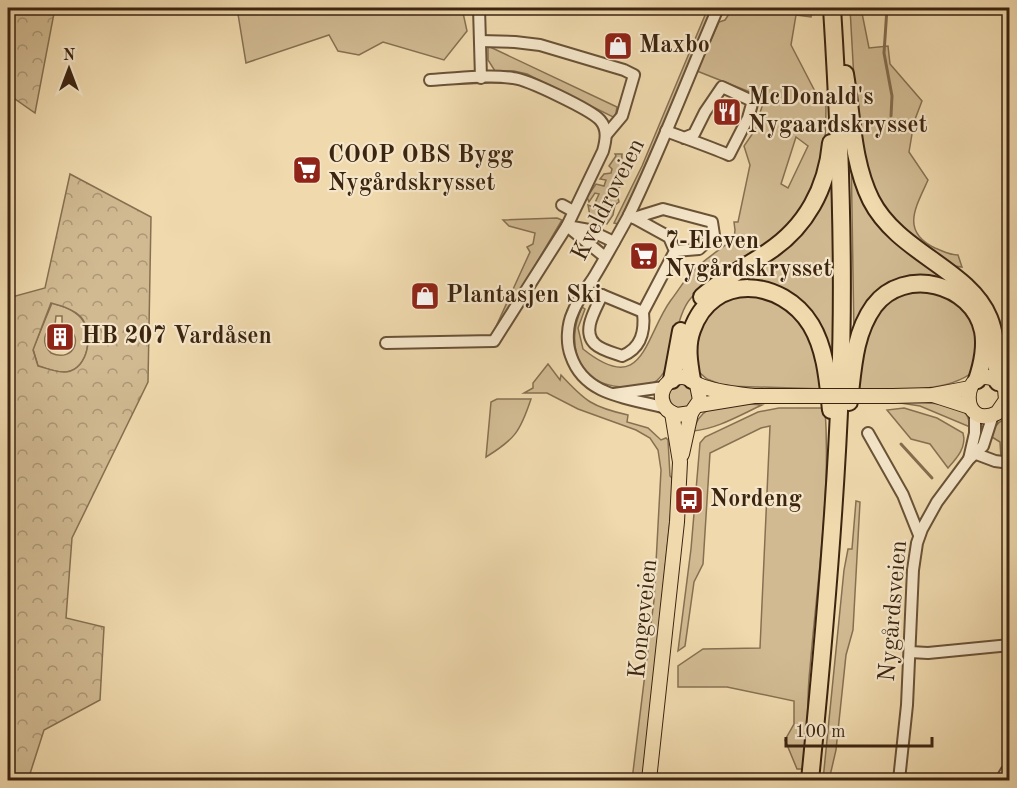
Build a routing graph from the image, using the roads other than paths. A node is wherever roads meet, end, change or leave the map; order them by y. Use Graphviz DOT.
graph roads {
  1 [pos="479,8"];
  2 [pos="718,8"];
  3 [pos="832,8"];
  4 [pos="839,8"];
  5 [pos="480,42"];
  6 [pos="842,54"];
  7 [pos="481,78"];
  8 [pos="430,80"];
  9 [pos="837,82"];
  10 [pos="666,131"];
  11 [pos="606,135"];
  12 [pos="684,138"];
  13 [pos="562,205"];
  14 [pos="573,211"];
  15 [pos="631,217"];
  16 [pos="567,226"];
  17 [pos="615,242"];
  18 [pos="675,251"];
  19 [pos="605,257"];
  20 [pos="585,291"];
  21 [pos="602,295"];
  22 [pos="643,312"];
  23 [pos="386,343"];
  24 [pos="694,382"];
  25 [pos="668,383"];
  26 [pos="973,384"];
  27 [pos="1004,388"];
  28 [pos="613,395"];
  29 [pos="933,395"];
  30 [pos="754,396"];
  31 [pos="695,409"];
  32 [pos="973,410"];
  33 [pos="669,411"];
  34 [pos="1000,415"];
  35 [pos="845,426"];
  36 [pos="868,433"];
  37 [pos="972,455"];
  38 [pos="680,462"];
  39 [pos="1010,463"];
  40 [pos="833,512"];
  41 [pos="919,535"];
  42 [pos="1010,645"];
  43 [pos="910,652"];
  44 [pos="1007,770"];
  45 [pos="649,780"];
  46 [pos="810,780"];
  47 [pos="818,780"];
  48 [pos="899,780"];
  49 [pos="1001,780"];
  1 -- 5 [label="street"];
  2 -- 10 [label="street, Kveldroveien"];
  3 -- 9 [label="highway"];
  4 -- 6 [label="highway"];
  5 -- 7 [label="street"];
  5 -- 11 [label="street"];
  6 -- 27 [label="highway"];
  6 -- 35 [label="highway"];
  7 -- 8 [label="street"];
  7 -- 11 [label="street"];
  9 -- 25 [label="highway"];
  9 -- 40 [label="highway"];
  10 -- 12 [label="street"];
  10 -- 15 [label="street, Kveldroveien"];
  11 -- 14 [label="street"];
  12 -- 12 [label="street"];
  13 -- 14 [label="street"];
  14 -- 16 [label="street"];
  15 -- 17 [label="street, Kveldroveien"];
  15 -- 18 [label="street"];
  15 -- 18 [label="street"];
  16 -- 17 [label="street"];
  16 -- 19 [label="street"];
  16 -- 23 [label="street"];
  17 -- 19 [label="street, Kveldroveien"];
  18 -- 22 [label="street"];
  19 -- 20 [label="street, Kveldroveien"];
  20 -- 21 [label="street"];
  20 -- 28 [label="street, Kveldroveien"];
  21 -- 22 [label="street"];
  21 -- 22 [label="street"];
  24 -- 25 [label="main road"];
  24 -- 30 [label="main road"];
  24 -- 31 [label="main road"];
  24 -- 40 [label="highway"];
  25 -- 28 [label="street"];
  25 -- 33 [label="main road"];
  26 -- 27 [label="main road"];
  26 -- 29 [label="main road"];
  26 -- 32 [label="main road"];
  26 -- 35 [label="highway"];
  27 -- 34 [label="main road"];
  28 -- 33 [label="street, Kveldroveien"];
  29 -- 30 [label="main road, bridge"];
  29 -- 32 [label="main road"];
  30 -- 31 [label="main road"];
  31 -- 33 [label="main road"];
  31 -- 38 [label="main road, Kongeveien"];
  32 -- 34 [label="main road"];
  32 -- 37 [label="street"];
  33 -- 38 [label="main road, Kongeveien"];
  34 -- 37 [label="street, Nygårdsveien"];
  35 -- 47 [label="highway"];
  36 -- 41 [label="street"];
  37 -- 39 [label="street"];
  37 -- 41 [label="street, Nygårdsveien"];
  38 -- 45 [label="main road, Kongeveien"];
  40 -- 46 [label="highway"];
  41 -- 43 [label="street, Nygårdsveien"];
  42 -- 43 [label="street"];
  43 -- 48 [label="street, Nygårdsveien"];
  44 -- 49 [label="street"];
}
